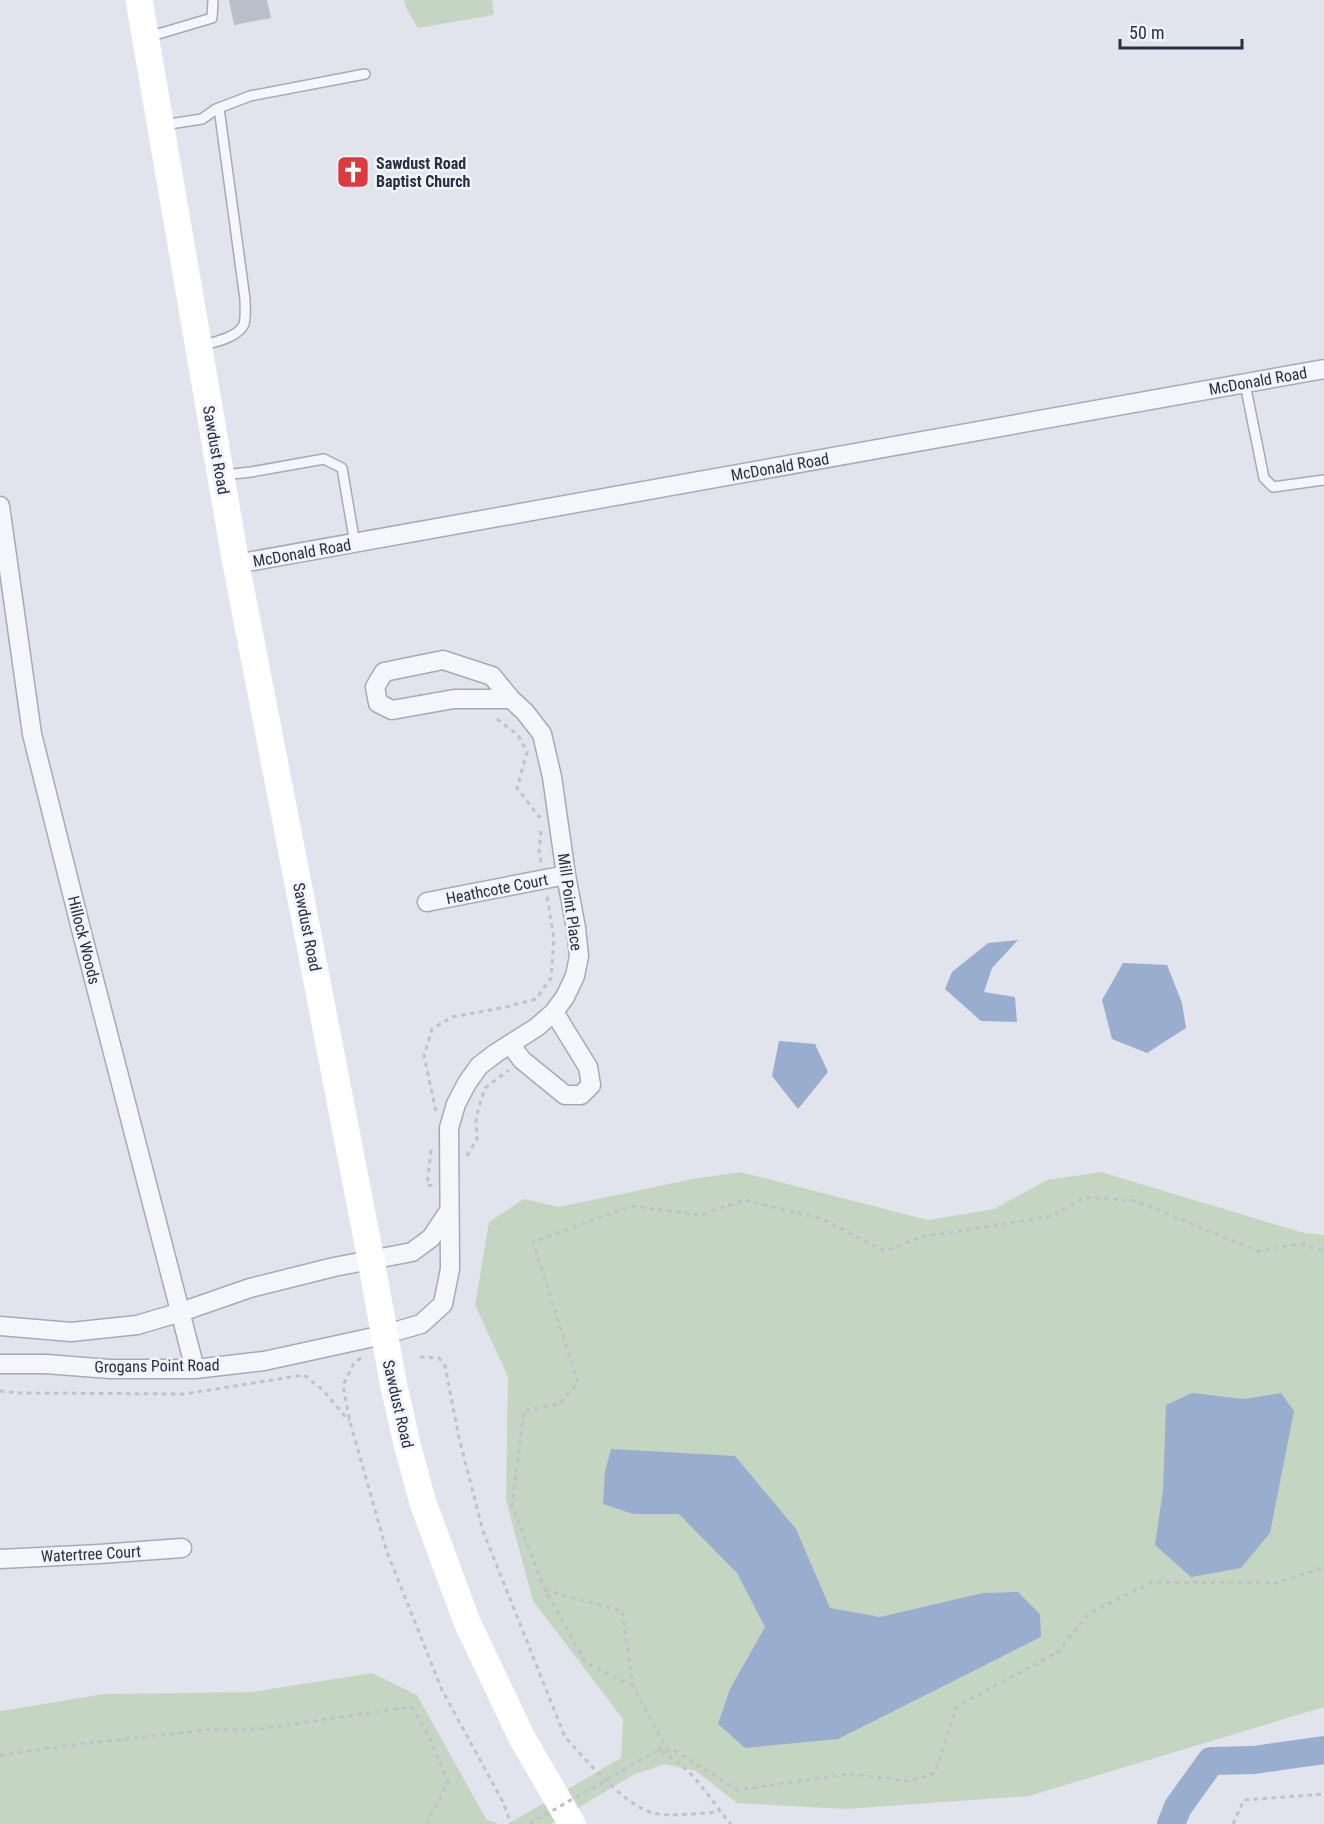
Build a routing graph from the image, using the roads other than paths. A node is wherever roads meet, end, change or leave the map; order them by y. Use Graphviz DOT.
graph roads {
  1 [pos="139,0"];
  2 [pos="213,0"];
  3 [pos="146,38"];
  4 [pos="365,74"];
  5 [pos="219,108"];
  6 [pos="161,125"];
  7 [pos="199,346"];
  8 [pos="1324,369"];
  9 [pos="1245,384"];
  10 [pos="221,475"];
  11 [pos="1324,480"];
  12 [pos="0,506"];
  13 [pos="355,544"];
  14 [pos="236,564"];
  15 [pos="511,699"];
  16 [pos="566,875"];
  17 [pos="427,902"];
  18 [pos="554,1012"];
  19 [pos="510,1044"];
  20 [pos="449,1211"];
  21 [pos="371,1260"];
  22 [pos="181,1312"];
  23 [pos="0,1326"];
  24 [pos="383,1335"];
  25 [pos="0,1364"];
  26 [pos="195,1369"];
  27 [pos="182,1548"];
  28 [pos="0,1559"];
  29 [pos="572,1824"];
  1 -- 3 [label="street, Sawdust Road"];
  2 -- 3 [label="lane"];
  3 -- 6 [label="street, Sawdust Road"];
  4 -- 5 [label="lane"];
  5 -- 6 [label="lane"];
  5 -- 7 [label="lane"];
  6 -- 7 [label="street, Sawdust Road"];
  7 -- 10 [label="street, Sawdust Road"];
  8 -- 9 [label="street, McDonald Road"];
  9 -- 11 [label="lane"];
  9 -- 13 [label="street, McDonald Road"];
  10 -- 13 [label="lane"];
  10 -- 14 [label="street, Sawdust Road"];
  12 -- 22 [label="street, Hillock Woods"];
  13 -- 14 [label="street, McDonald Road"];
  14 -- 21 [label="street, Sawdust Road"];
  15 -- 15 [label="street, Mill Point Place"];
  15 -- 16 [label="street, Mill Point Place"];
  16 -- 17 [label="street, Heathcote Court"];
  16 -- 18 [label="street, Mill Point Place"];
  18 -- 19 [label="street, Mill Point Place"];
  18 -- 19 [label="street"];
  19 -- 20 [label="street, Mill Point Place"];
  20 -- 21 [label="street"];
  20 -- 24 [label="street, Mill Point Place"];
  21 -- 22 [label="street"];
  21 -- 24 [label="street, Sawdust Road"];
  22 -- 23 [label="street"];
  22 -- 26 [label="street, Hillock Woods"];
  24 -- 26 [label="street, Grogans Point Road"];
  24 -- 29 [label="street, Sawdust Road"];
  25 -- 26 [label="street, Grogans Point Road"];
  27 -- 28 [label="street, Watertree Court"];
}
